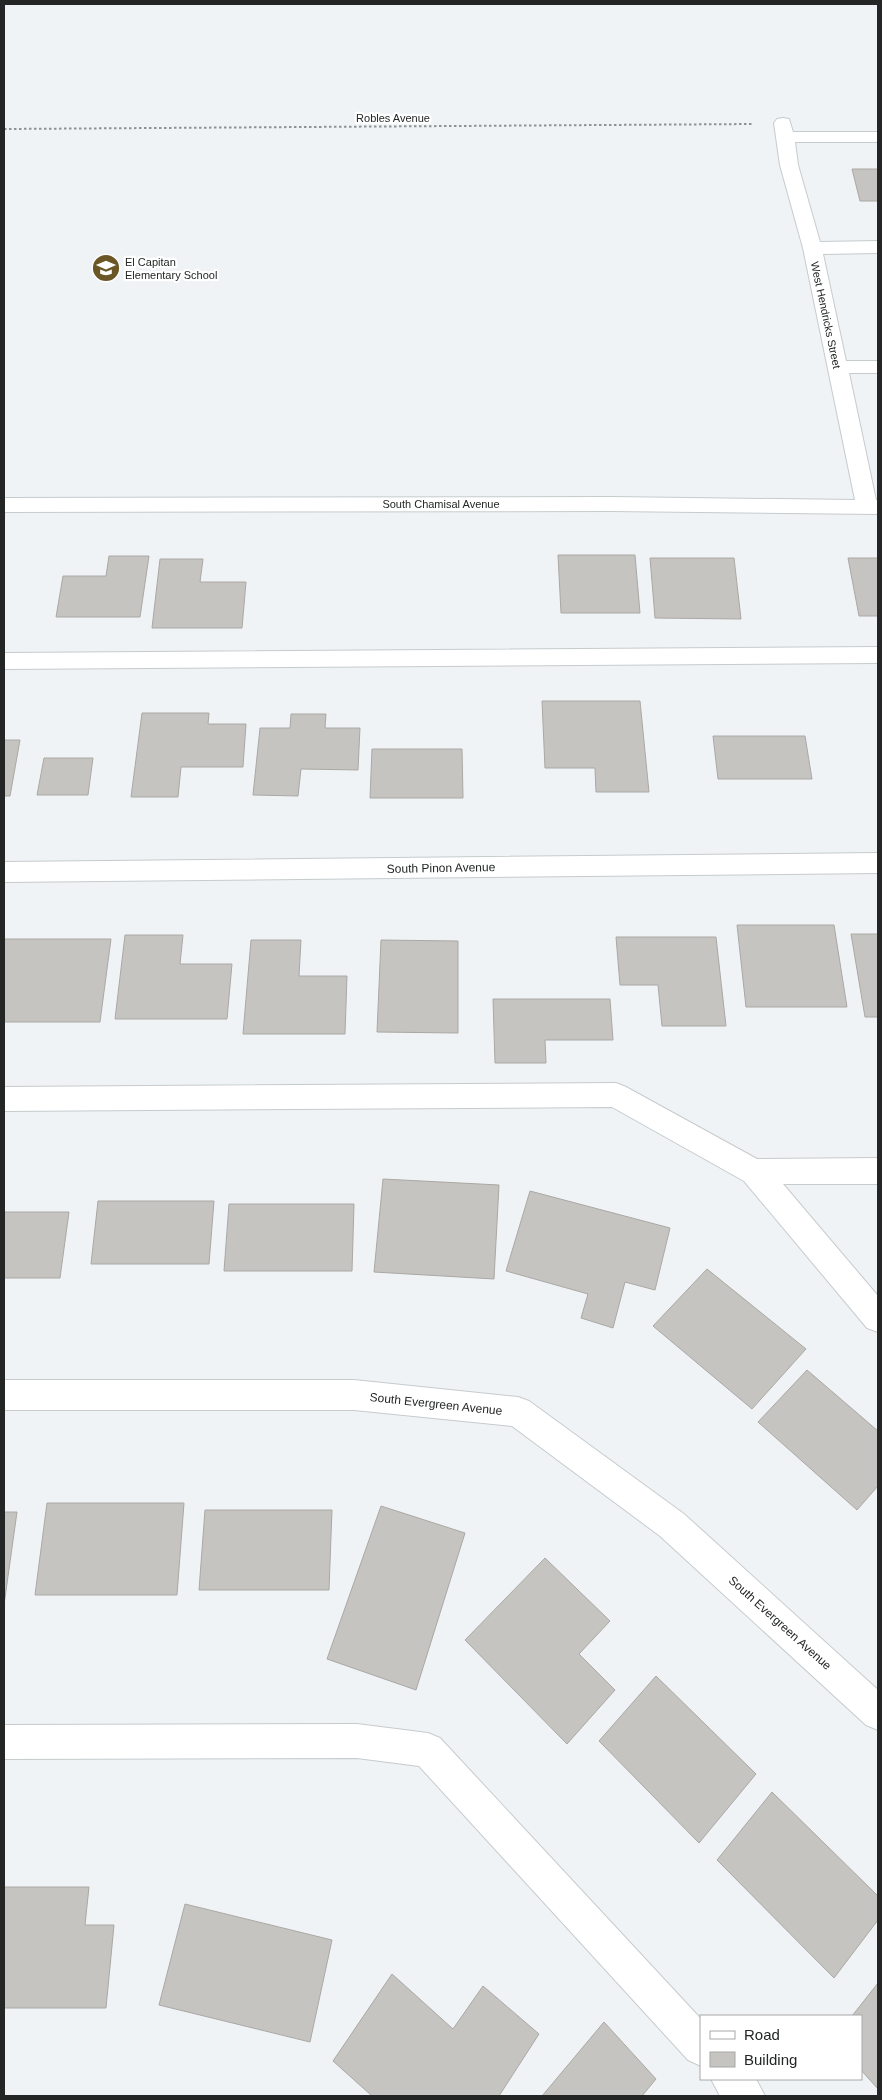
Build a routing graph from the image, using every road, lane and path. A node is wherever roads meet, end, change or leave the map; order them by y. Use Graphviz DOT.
graph roads {
  1 [pos="4,129"];
  2 [pos="784,130"];
  3 [pos="878,137"];
  4 [pos="878,247"];
  5 [pos="812,248"];
  6 [pos="837,367"];
  7 [pos="878,367"];
  8 [pos="4,505"];
  9 [pos="872,507"];
  10 [pos="878,655"];
  11 [pos="4,661"];
  12 [pos="878,863"];
  13 [pos="4,872"];
  14 [pos="4,1099"];
  15 [pos="878,1171"];
  16 [pos="754,1172"];
  17 [pos="878,1318"];
  18 [pos="4,1395"];
  19 [pos="878,1713"];
  20 [pos="4,1742"];
  21 [pos="700,2046"];
  22 [pos="731,2080"];
  23 [pos="746,2096"];
  1 -- 2 [label="path, Robles Avenue"];
  2 -- 3 [label="street"];
  2 -- 5 [label="street, West Hendricks Street"];
  4 -- 5 [label="street"];
  5 -- 6 [label="street, West Hendricks Street"];
  6 -- 7 [label="street"];
  6 -- 9 [label="street, West Hendricks Street"];
  8 -- 9 [label="street, South Chamisal Avenue"];
  10 -- 11 [label="street"];
  12 -- 13 [label="street, South Pinon Avenue"];
  14 -- 16 [label="street"];
  15 -- 16 [label="street"];
  16 -- 17 [label="street"];
  18 -- 19 [label="street, South Evergreen Avenue"];
  20 -- 21 [label="street"];
  22 -- 23 [label="street"];
}
